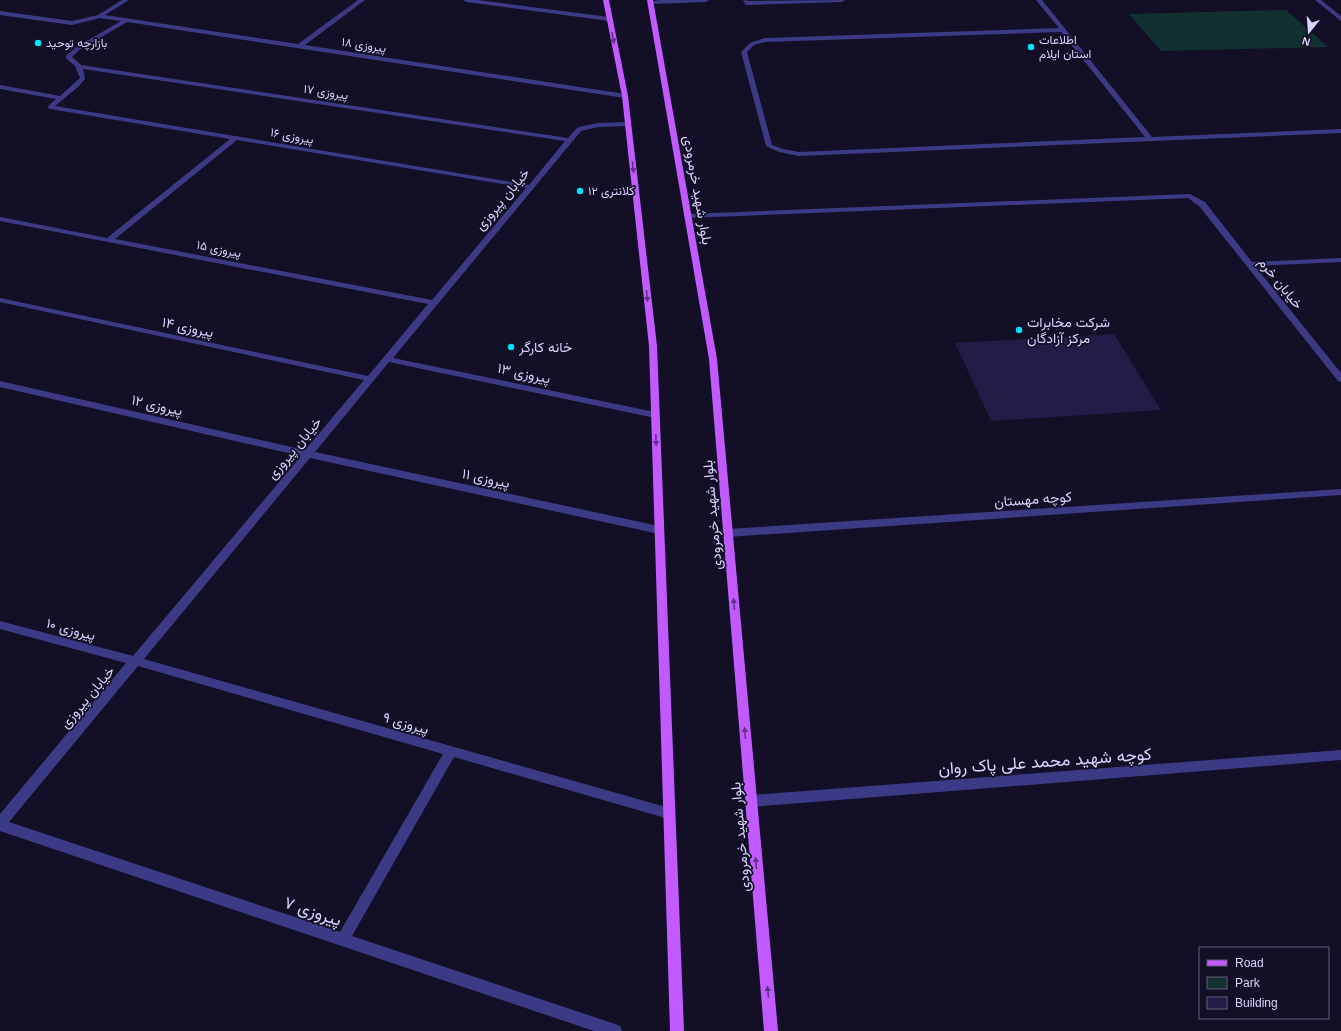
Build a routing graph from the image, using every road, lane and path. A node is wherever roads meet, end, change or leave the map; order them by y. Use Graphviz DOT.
graph roads {
  1 [pos="126,0"];
  2 [pos="362,0"];
  3 [pos="466,0"];
  4 [pos="606,0"];
  5 [pos="706,0"];
  6 [pos="746,0"];
  7 [pos="842,0"];
  8 [pos="1039,0"];
  9 [pos="1318,0"];
  10 [pos="650,1"];
  11 [pos="0,13"];
  12 [pos="100,16"];
  13 [pos="610,19"];
  14 [pos="126,20"];
  15 [pos="1341,20"];
  16 [pos="1063,30"];
  17 [pos="300,46"];
  18 [pos="79,66"];
  19 [pos="0,87"];
  20 [pos="625,96"];
  21 [pos="61,98"];
  22 [pos="628,124"];
  23 [pos="1341,131"];
  24 [pos="235,138"];
  25 [pos="570,140"];
  26 [pos="1151,140"];
  27 [pos="530,187"];
  28 [pos="688,216"];
  29 [pos="0,219"];
  30 [pos="109,240"];
  31 [pos="1341,260"];
  32 [pos="1250,264"];
  33 [pos="0,300"];
  34 [pos="434,303"];
  35 [pos="387,358"];
  36 [pos="1341,378"];
  37 [pos="370,379"];
  38 [pos="0,384"];
  39 [pos="655,415"];
  40 [pos="308,454"];
  41 [pos="1341,492"];
  42 [pos="659,530"];
  43 [pos="728,533"];
  44 [pos="0,625"];
  45 [pos="134,661"];
  46 [pos="451,752"];
  47 [pos="1341,755"];
  48 [pos="751,801"];
  49 [pos="669,813"];
  50 [pos="0,824"];
  51 [pos="343,940"];
  52 [pos="615,1031"];
  53 [pos="677,1031"];
  54 [pos="771,1031"];
  1 -- 12 [label="street"];
  2 -- 17 [label="street"];
  3 -- 13 [label="street"];
  4 -- 13 [label="main road"];
  5 -- 10 [label="street"];
  6 -- 7 [label="street"];
  8 -- 16 [label="street"];
  9 -- 15 [label="street"];
  10 -- 28 [label="main road, بلوار شهید خرمرودی"];
  11 -- 12 [label="street"];
  12 -- 14 [label="street, پیروزی ۱۸"];
  13 -- 20 [label="main road, one-way"];
  14 -- 17 [label="street, پیروزی ۱۸"];
  14 -- 18 [label="street"];
  16 -- 26 [label="street"];
  16 -- 26 [label="street"];
  17 -- 20 [label="street, پیروزی ۱۸"];
  18 -- 21 [label="street"];
  18 -- 25 [label="street, پیروزی ۱۷"];
  19 -- 21 [label="street"];
  20 -- 22 [label="main road"];
  21 -- 24 [label="street, پیروزی ۱۶"];
  22 -- 25 [label="street, خیابان پیروزی"];
  22 -- 39 [label="main road, one-way"];
  23 -- 26 [label="street"];
  24 -- 27 [label="street, پیروزی ۱۶"];
  24 -- 30 [label="street"];
  25 -- 27 [label="street, خیابان پیروزی"];
  27 -- 34 [label="street, خیابان پیروزی"];
  28 -- 32 [label="street, خیابان خرم"];
  28 -- 43 [label="main road, بلوار شهید خرمرودی"];
  29 -- 30 [label="street, پیروزی ۱۵"];
  30 -- 34 [label="street, پیروزی ۱۵"];
  31 -- 32 [label="street"];
  32 -- 36 [label="street, خیابان خرم"];
  33 -- 37 [label="street, پیروزی ۱۴"];
  34 -- 35 [label="street, خیابان پیروزی"];
  35 -- 37 [label="street, خیابان پیروزی"];
  35 -- 39 [label="street, پیروزی ۱۳"];
  37 -- 40 [label="street, خیابان پیروزی"];
  38 -- 40 [label="street, پیروزی ۱۲"];
  39 -- 42 [label="main road, one-way"];
  40 -- 42 [label="street, پیروزی ۱۱"];
  40 -- 45 [label="street, خیابان پیروزی"];
  41 -- 43 [label="street, کوچه مهستان"];
  42 -- 49 [label="main road"];
  48 -- 43 [label="main road, بلوار شهید خرمرودی, one-way"];
  44 -- 45 [label="street, پیروزی ۱۰"];
  45 -- 46 [label="street, پیروزی ۹"];
  45 -- 50 [label="street, خیابان پیروزی"];
  46 -- 49 [label="street, پیروزی ۹"];
  46 -- 51 [label="street"];
  47 -- 48 [label="street, کوچه شهید محمد علی پاک روان"];
  54 -- 48 [label="main road, بلوار شهید خرمرودی, one-way"];
  49 -- 53 [label="main road"];
  50 -- 51 [label="street, پیروزی ۷"];
  51 -- 52 [label="street, پیروزی ۷"];
}
